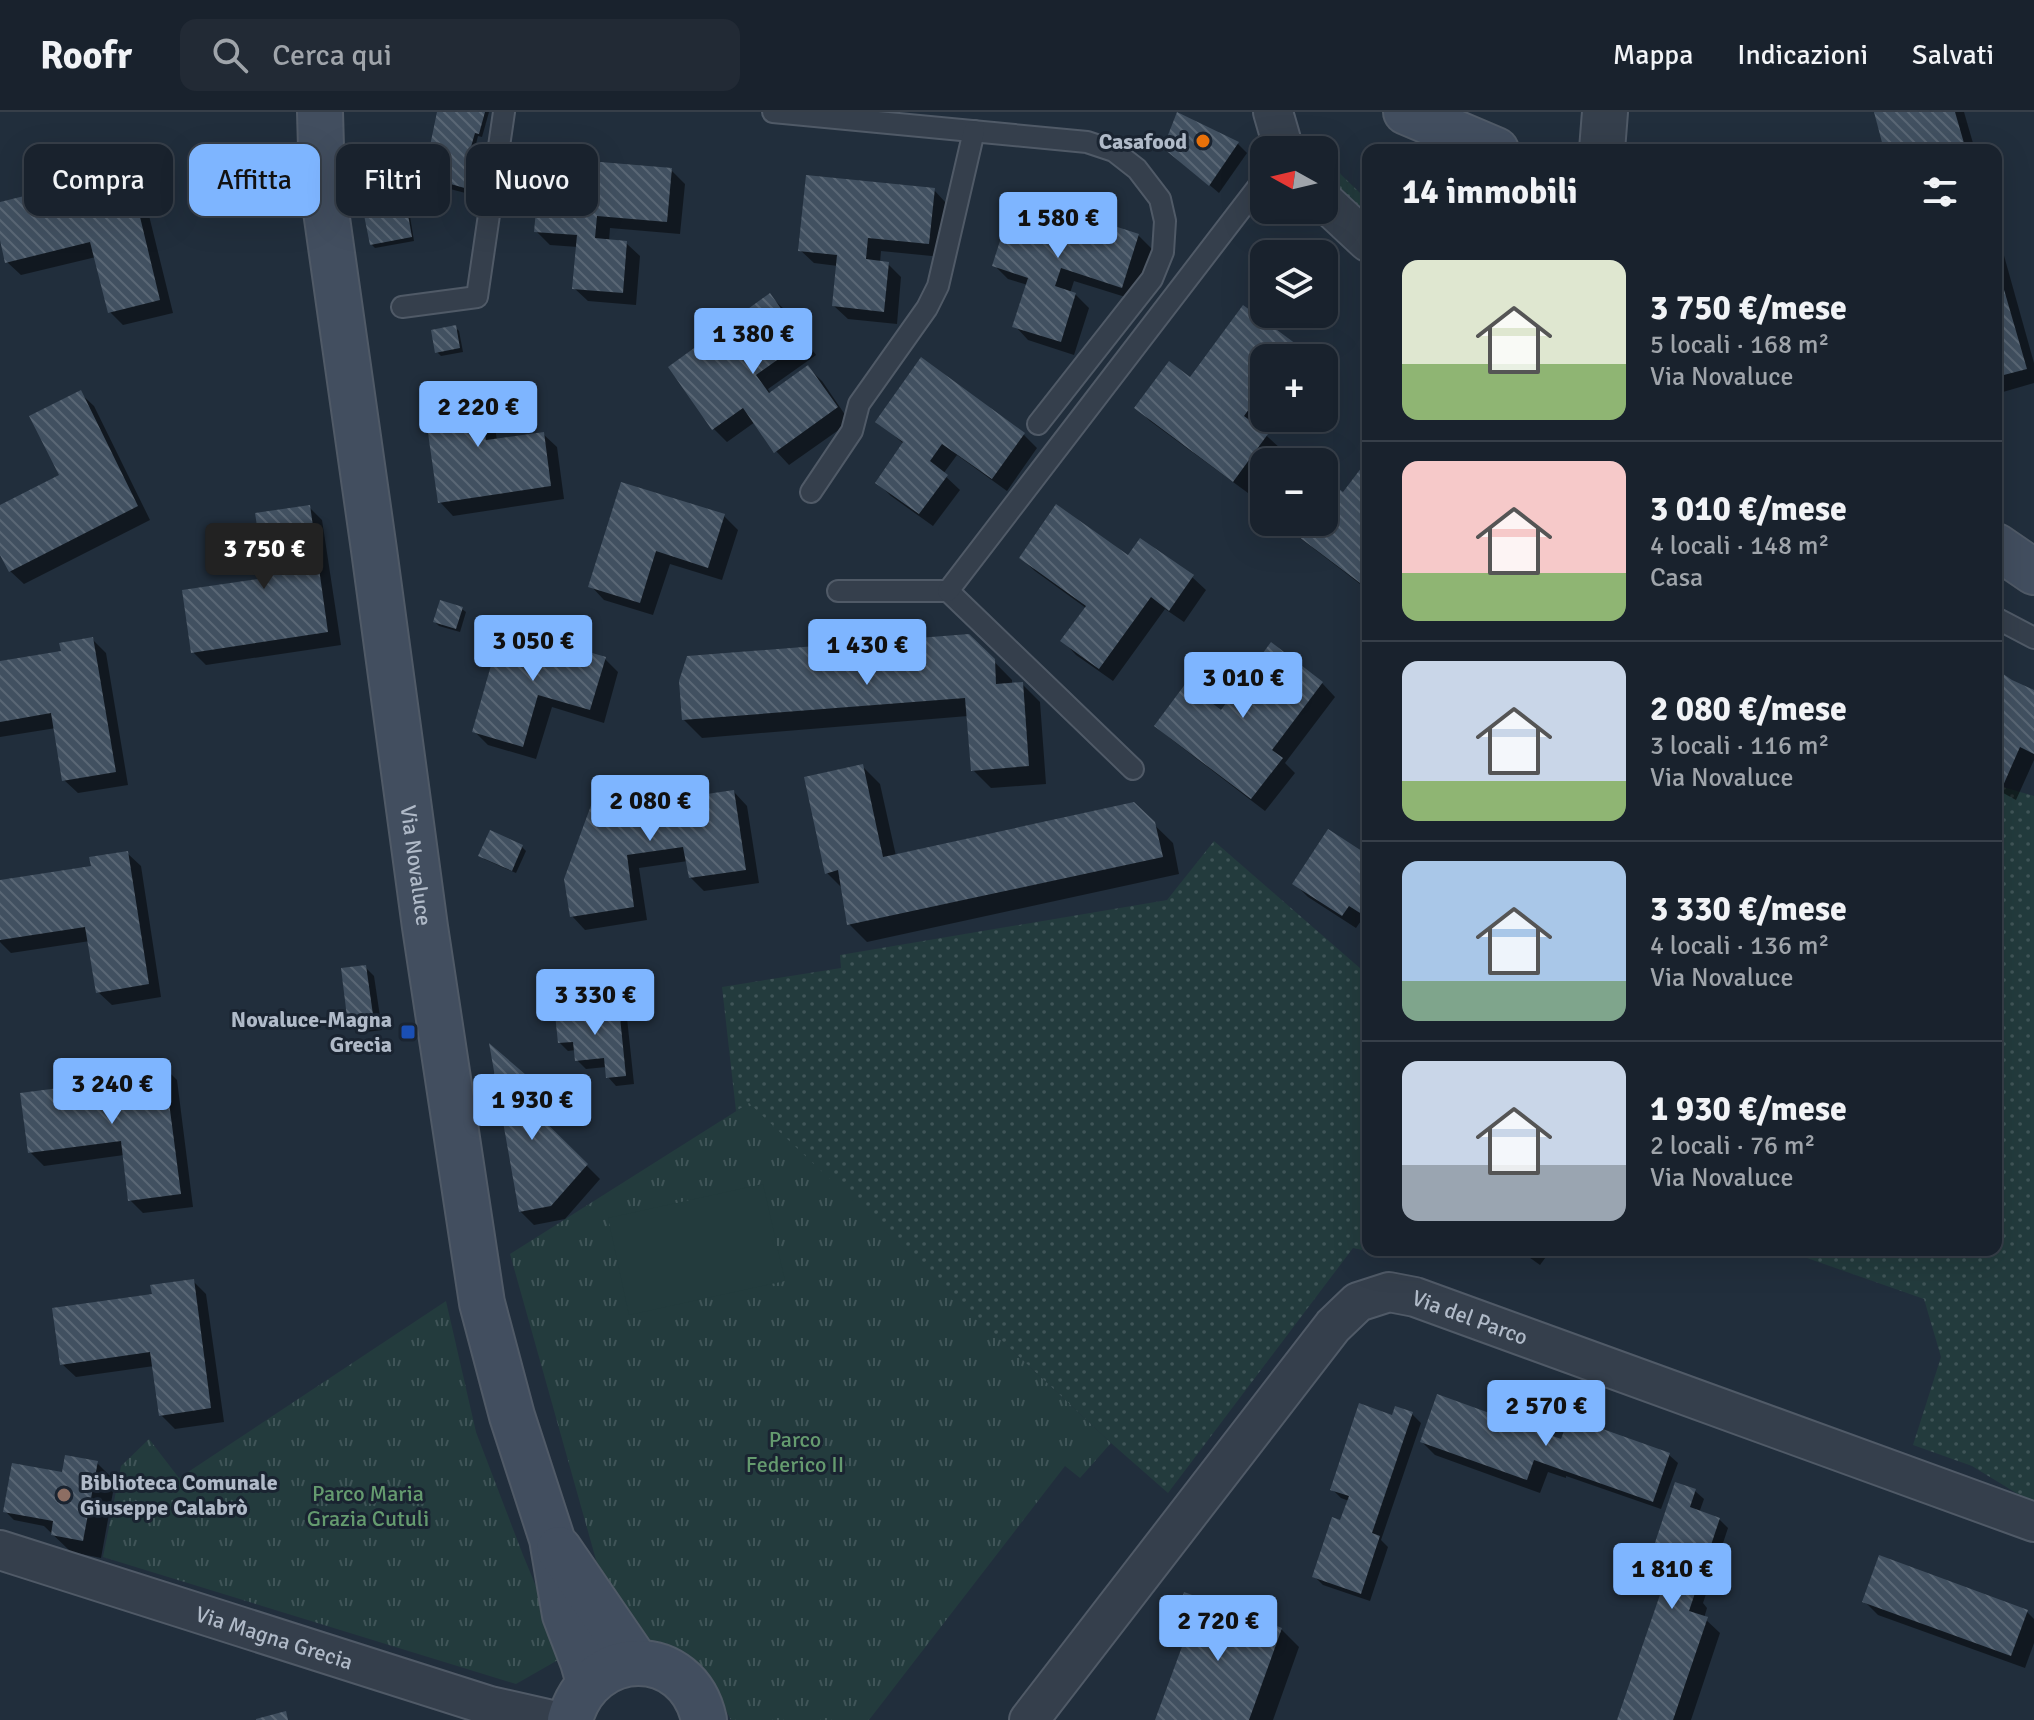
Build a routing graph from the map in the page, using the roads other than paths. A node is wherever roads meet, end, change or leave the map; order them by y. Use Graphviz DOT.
graph roads {
  1 [pos="298,112"];
  2 [pos="320,112"];
  3 [pos="504,112"];
  4 [pos="773,112"];
  5 [pos="1273,112"];
  6 [pos="1406,112"];
  7 [pos="1605,112"];
  8 [pos="974,131"];
  9 [pos="1280,136"];
  10 [pos="1482,144"];
  11 [pos="1602,144"];
  12 [pos="322,183"];
  13 [pos="1250,197"];
  14 [pos="1338,214"];
  15 [pos="1362,236"];
  16 [pos="402,307"];
  17 [pos="1038,424"];
  18 [pos="811,492"];
  19 [pos="2002,550"];
  20 [pos="2034,572"];
  21 [pos="838,591"];
  22 [pos="948,591"];
  23 [pos="2002,621"];
  24 [pos="2034,638"];
  25 [pos="1133,769"];
  26 [pos="2034,1522"];
  27 [pos="552,1539"];
  28 [pos="0,1550"];
  29 [pos="637,1663"];
  30 [pos="580,1701"];
  31 [pos="493,1713"];
  32 [pos="705,1718"];
  33 [pos="552,1720"];
  34 [pos="1029,1720"];
  1 -- 12 [label="main road"];
  2 -- 12 [label="main road"];
  3 -- 16 [label="lane"];
  4 -- 8 [label="lane"];
  5 -- 9 [label="street"];
  6 -- 10 [label="main road"];
  7 -- 11 [label="street"];
  8 -- 17 [label="lane"];
  8 -- 18 [label="lane"];
  12 -- 27 [label="main road, Via Novaluce"];
  13 -- 22 [label="lane"];
  14 -- 15 [label="street"];
  19 -- 20 [label="main road"];
  21 -- 22 [label="lane"];
  22 -- 25 [label="lane"];
  23 -- 24 [label="lane"];
  26 -- 34 [label="street, Via del Parco"];
  27 -- 29 [label="main road"];
  27 -- 30 [label="main road"];
  28 -- 31 [label="street, Via Magna Grecia"];
  29 -- 30 [label="main road"];
  29 -- 32 [label="main road"];
  31 -- 33 [label="street, Via Magna Grecia"];
}
